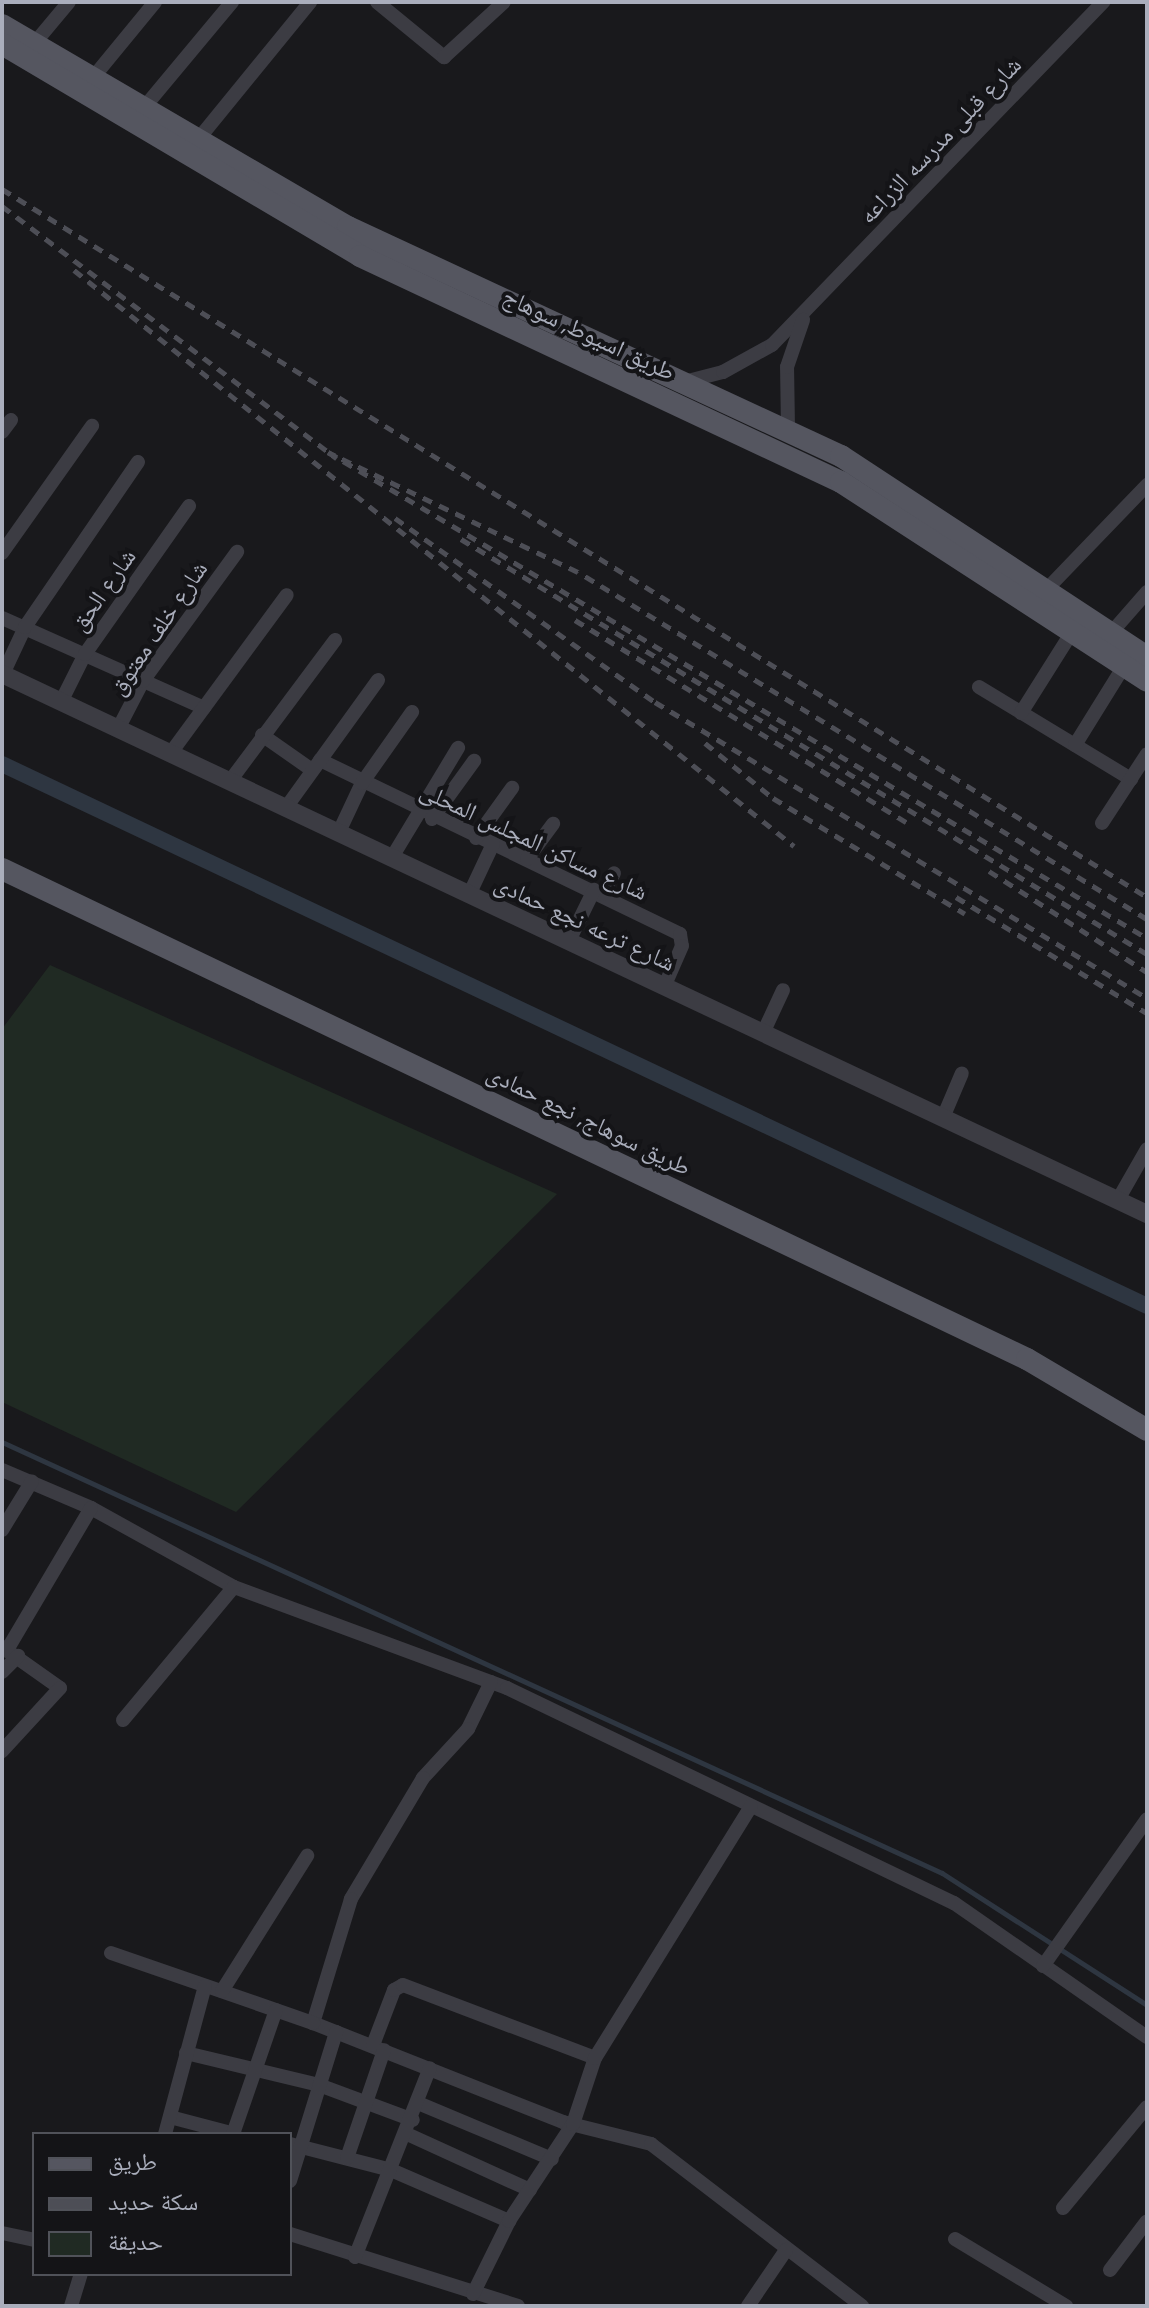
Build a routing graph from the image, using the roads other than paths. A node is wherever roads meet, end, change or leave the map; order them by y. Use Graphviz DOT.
graph roads {
  1 [pos="69,2"];
  2 [pos="155,2"];
  3 [pos="232,2"];
  4 [pos="310,2"];
  5 [pos="377,2"];
  6 [pos="504,2"];
  7 [pos="1103,2"];
  8 [pos="394,7"];
  9 [pos="2,25"];
  10 [pos="2,44"];
  11 [pos="33,45"];
  12 [pos="2,59"];
  13 [pos="87,88"];
  14 [pos="109,102"];
  15 [pos="142,110"];
  16 [pos="196,142"];
  17 [pos="808,309"];
  18 [pos="684,382"];
  19 [pos="92,426"];
  20 [pos="788,428"];
  21 [pos="776,450"];
  22 [pos="138,462"];
  23 [pos="1147,485"];
  24 [pos="189,506"];
  25 [pos="237,552"];
  26 [pos="2,553"];
  27 [pos="1046,590"];
  28 [pos="1147,592"];
  29 [pos="287,595"];
  30 [pos="2,618"];
  31 [pos="25,627"];
  32 [pos="1072,632"];
  33 [pos="1111,633"];
  34 [pos="335,640"];
  35 [pos="85,654"];
  36 [pos="1147,657"];
  37 [pos="1124,666"];
  38 [pos="2,674"];
  39 [pos="378,680"];
  40 [pos="143,681"];
  41 [pos="1147,681"];
  42 [pos="979,687"];
  43 [pos="61,702"];
  44 [pos="204,708"];
  45 [pos="412,712"];
  46 [pos="1021,713"];
  47 [pos="118,729"];
  48 [pos="262,735"];
  49 [pos="1075,745"];
  50 [pos="458,748"];
  51 [pos="170,754"];
  52 [pos="1147,754"];
  53 [pos="474,761"];
  54 [pos="316,765"];
  55 [pos="1131,779"];
  56 [pos="230,781"];
  57 [pos="362,783"];
  58 [pos="512,788"];
  59 [pos="285,809"];
  60 [pos="414,811"];
  61 [pos="432,819"];
  62 [pos="1102,823"];
  63 [pos="553,824"];
  64 [pos="338,834"];
  65 [pos="476,838"];
  66 [pos="493,844"];
  67 [pos="391,859"];
  68 [pos="527,859"];
  69 [pos="2,869"];
  70 [pos="614,873"];
  71 [pos="598,892"];
  72 [pos="469,895"];
  73 [pos="569,941"];
  74 [pos="664,987"];
  75 [pos="783,990"];
  76 [pos="764,1031"];
  77 [pos="962,1073"];
  78 [pos="945,1113"];
  79 [pos="1147,1151"];
  80 [pos="1119,1198"];
  81 [pos="1147,1214"];
  82 [pos="1147,1430"];
  83 [pos="2,1470"];
  84 [pos="32,1481"];
  85 [pos="91,1508"];
  86 [pos="2,1530"];
  87 [pos="234,1587"];
  88 [pos="9,1651"];
  89 [pos="2,1672"];
  90 [pos="491,1682"];
  91 [pos="123,1720"];
  92 [pos="2,1751"];
  93 [pos="751,1806"];
  94 [pos="1147,1819"];
  95 [pos="307,1856"];
  96 [pos="111,1953"];
  97 [pos="1043,1966"];
  98 [pos="205,1986"];
  99 [pos="222,1991"];
  100 [pos="276,2010"];
  101 [pos="313,2023"];
  102 [pos="336,2032"];
  103 [pos="1147,2037"];
  104 [pos="378,2047"];
  105 [pos="186,2053"];
  106 [pos="595,2058"];
  107 [pos="430,2068"];
  108 [pos="256,2071"];
  109 [pos="319,2085"];
  110 [pos="366,2099"];
  111 [pos="418,2103"];
  112 [pos="1147,2107"];
  113 [pos="170,2117"];
  114 [pos="573,2124"];
  115 [pos="410,2127"];
  116 [pos="166,2132"];
  117 [pos="226,2132"];
  118 [pos="235,2132"];
  119 [pos="295,2145"];
  120 [pos="347,2158"];
  121 [pos="552,2159"];
  122 [pos="292,2167"];
  123 [pos="391,2170"];
  124 [pos="530,2190"];
  125 [pos="1063,2208"];
  126 [pos="509,2221"];
  127 [pos="1147,2221"];
  128 [pos="2,2233"];
  129 [pos="292,2235"];
  130 [pos="955,2239"];
  131 [pos="32,2240"];
  132 [pos="786,2250"];
  133 [pos="355,2257"];
  134 [pos="1110,2270"];
  135 [pos="80,2276"];
  136 [pos="473,2294"];
  137 [pos="71,2306"];
  138 [pos="518,2306"];
  139 [pos="748,2306"];
  140 [pos="862,2306"];
  141 [pos="1066,2306"];
  1 -- 11 [label="street"];
  2 -- 13 [label="street"];
  3 -- 15 [label="street"];
  4 -- 16 [label="street"];
  5 -- 8 [label="street"];
  6 -- 8 [label="street"];
  7 -- 17 [label="street, شارع قبلى مدرسه الزراعه"];
  9 -- 11 [label="main road, طريق اسيوط, سوهاج"];
  10 -- 13 [label="main road, طريق اسيوط, سوهاج"];
  11 -- 13 [label="main road, طريق اسيوط, سوهاج"];
  12 -- 13 [label="main road"];
  13 -- 14 [label="main road, طريق اسيوط, سوهاج"];
  14 -- 15 [label="main road, طريق اسيوط, سوهاج"];
  14 -- 21 [label="main road, طريق اسيوط, سوهاج"];
  15 -- 16 [label="main road, طريق اسيوط, سوهاج"];
  16 -- 18 [label="main road, طريق اسيوط, سوهاج"];
  17 -- 18 [label="street, شارع قبلى مدرسه الزراعه"];
  17 -- 20 [label="street, شارع قبلى مدرسه الزراعه"];
  18 -- 20 [label="main road, طريق اسيوط, سوهاج"];
  19 -- 26 [label="street"];
  20 -- 21 [label="main road"];
  20 -- 27 [label="main road, طريق اسيوط, سوهاج"];
  21 -- 32 [label="main road, طريق اسيوط, سوهاج"];
  22 -- 31 [label="street"];
  23 -- 27 [label="street"];
  24 -- 35 [label="street, شارع الحق"];
  25 -- 40 [label="street, شارع خلف معتوق"];
  27 -- 33 [label="main road, طريق اسيوط, سوهاج"];
  28 -- 33 [label="street"];
  29 -- 44 [label="street"];
  30 -- 31 [label="street"];
  31 -- 35 [label="street"];
  31 -- 38 [label="street"];
  32 -- 37 [label="main road, طريق اسيوط, سوهاج"];
  32 -- 46 [label="street"];
  33 -- 36 [label="main road, طريق اسيوط, سوهاج"];
  34 -- 48 [label="street"];
  35 -- 40 [label="street"];
  35 -- 43 [label="street, شارع الحق"];
  37 -- 41 [label="main road, طريق اسيوط, سوهاج"];
  37 -- 49 [label="street"];
  38 -- 43 [label="street, شارع ترعه نجع حمادى"];
  39 -- 54 [label="street"];
  40 -- 44 [label="street"];
  40 -- 47 [label="street, شارع خلف معتوق"];
  42 -- 46 [label="street"];
  43 -- 47 [label="street, شارع ترعه نجع حمادى"];
  44 -- 51 [label="street"];
  45 -- 57 [label="street"];
  46 -- 49 [label="street"];
  47 -- 51 [label="street, شارع ترعه نجع حمادى"];
  48 -- 54 [label="street, شارع مساكن المجلس المحلى"];
  48 -- 56 [label="street"];
  49 -- 55 [label="street"];
  50 -- 60 [label="street"];
  51 -- 56 [label="street, شارع ترعه نجع حمادى"];
  52 -- 55 [label="street"];
  53 -- 61 [label="street"];
  54 -- 57 [label="street, شارع مساكن المجلس المحلى"];
  54 -- 59 [label="street"];
  55 -- 62 [label="street"];
  56 -- 59 [label="street, شارع ترعه نجع حمادى"];
  57 -- 60 [label="street, شارع مساكن المجلس المحلى"];
  57 -- 64 [label="street"];
  58 -- 65 [label="street"];
  59 -- 64 [label="street, شارع ترعه نجع حمادى"];
  60 -- 61 [label="street, شارع مساكن المجلس المحلى"];
  60 -- 67 [label="street"];
  61 -- 65 [label="street, شارع مساكن المجلس المحلى"];
  63 -- 68 [label="street"];
  64 -- 67 [label="street, شارع ترعه نجع حمادى"];
  65 -- 66 [label="street, شارع مساكن المجلس المحلى"];
  66 -- 68 [label="street, شارع مساكن المجلس المحلى"];
  66 -- 72 [label="street"];
  67 -- 72 [label="street, شارع ترعه نجع حمادى"];
  68 -- 71 [label="street, شارع مساكن المجلس المحلى"];
  69 -- 82 [label="main road, طريق سوهاج, نجع حمادى"];
  70 -- 71 [label="street"];
  71 -- 73 [label="street"];
  71 -- 74 [label="street, شارع مساكن المجلس المحلى"];
  72 -- 73 [label="street, شارع ترعه نجع حمادى"];
  73 -- 74 [label="street, شارع ترعه نجع حمادى"];
  74 -- 76 [label="street, شارع ترعه نجع حمادى"];
  75 -- 76 [label="street"];
  76 -- 78 [label="street, شارع ترعه نجع حمادى"];
  77 -- 78 [label="street"];
  78 -- 80 [label="street, شارع ترعه نجع حمادى"];
  79 -- 80 [label="street"];
  80 -- 81 [label="street, شارع ترعه نجع حمادى"];
  83 -- 84 [label="street"];
  84 -- 85 [label="street"];
  84 -- 86 [label="street"];
  85 -- 87 [label="street"];
  85 -- 88 [label="street"];
  87 -- 90 [label="street"];
  87 -- 91 [label="street"];
  88 -- 89 [label="street"];
  88 -- 92 [label="street"];
  90 -- 93 [label="street"];
  90 -- 101 [label="street"];
  93 -- 97 [label="street"];
  93 -- 106 [label="street"];
  94 -- 97 [label="street"];
  95 -- 99 [label="street"];
  96 -- 98 [label="street"];
  97 -- 103 [label="street"];
  98 -- 99 [label="street"];
  98 -- 105 [label="street"];
  99 -- 100 [label="street"];
  100 -- 101 [label="street"];
  100 -- 108 [label="street"];
  101 -- 102 [label="street"];
  102 -- 104 [label="street"];
  102 -- 109 [label="street"];
  104 -- 106 [label="street"];
  104 -- 107 [label="street"];
  104 -- 110 [label="street"];
  105 -- 108 [label="street"];
  105 -- 113 [label="street"];
  106 -- 114 [label="street"];
  107 -- 111 [label="street"];
  107 -- 114 [label="street"];
  108 -- 109 [label="street"];
  108 -- 118 [label="street"];
  109 -- 110 [label="street"];
  109 -- 119 [label="street"];
  110 -- 115 [label="street"];
  110 -- 120 [label="street"];
  111 -- 115 [label="street"];
  111 -- 121 [label="street"];
  112 -- 125 [label="street"];
  113 -- 116 [label="street"];
  113 -- 117 [label="street"];
  114 -- 121 [label="street"];
  114 -- 132 [label="street"];
  115 -- 123 [label="street"];
  115 -- 124 [label="street"];
  119 -- 120 [label="street"];
  119 -- 122 [label="street"];
  120 -- 123 [label="street"];
  121 -- 124 [label="street"];
  123 -- 126 [label="street"];
  123 -- 133 [label="street"];
  124 -- 126 [label="street"];
  126 -- 136 [label="street"];
  127 -- 134 [label="street"];
  128 -- 131 [label="street"];
  129 -- 133 [label="street"];
  130 -- 141 [label="street"];
  132 -- 139 [label="street"];
  132 -- 140 [label="street"];
  133 -- 136 [label="street"];
  135 -- 137 [label="street"];
  136 -- 138 [label="street"];
}
